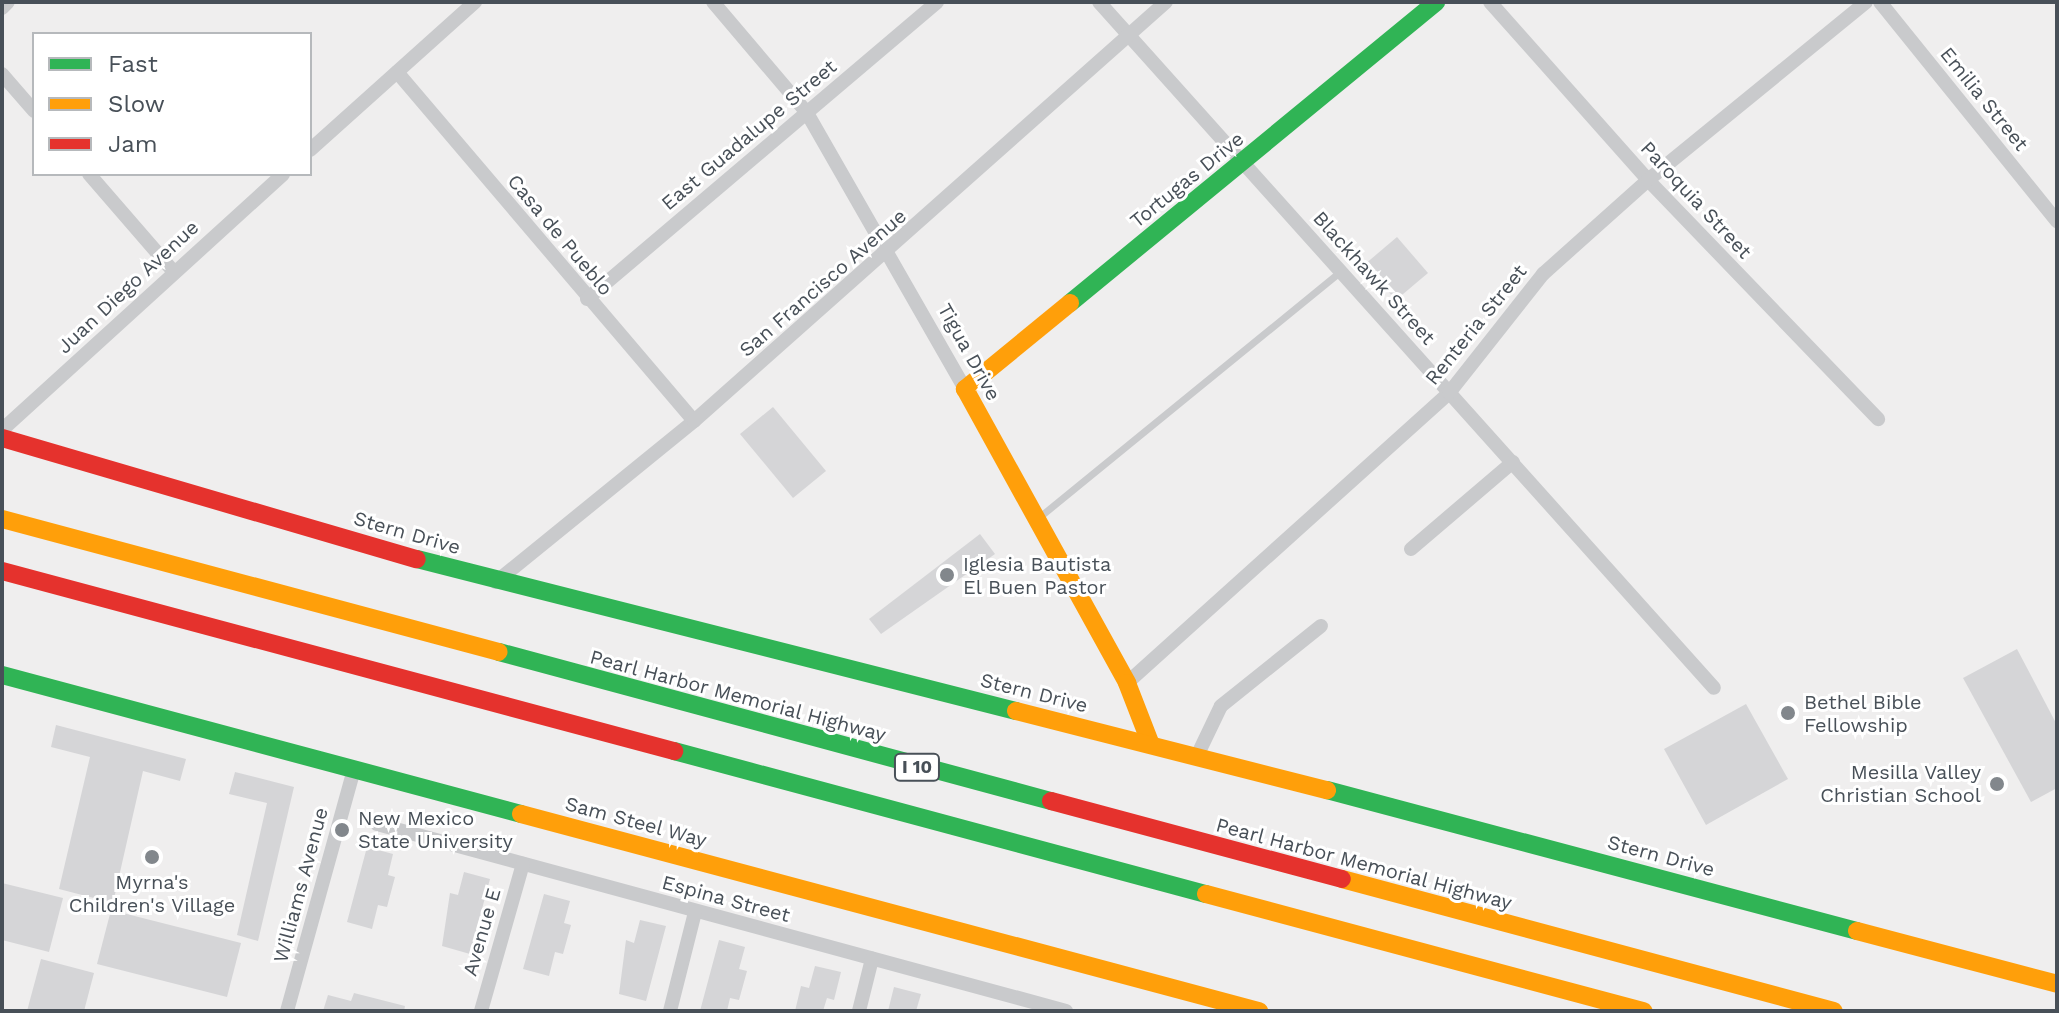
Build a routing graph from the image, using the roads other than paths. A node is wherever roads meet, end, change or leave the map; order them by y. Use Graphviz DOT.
graph roads {
  1 [pos="8,2"];
  2 [pos="475,2"];
  3 [pos="713,2"];
  4 [pos="937,2"];
  5 [pos="1099,2"];
  6 [pos="1166,2"];
  7 [pos="1436,2"];
  8 [pos="1490,2"];
  9 [pos="1866,2"];
  10 [pos="1880,2"];
  11 [pos="2,8"];
  12 [pos="1129,36"];
  13 [pos="397,72"];
  14 [pos="2,74"];
  15 [pos="32,109"];
  16 [pos="807,113"];
  17 [pos="312,148"];
  18 [pos="1244,161"];
  19 [pos="91,176"];
  20 [pos="281,176"];
  21 [pos="1648,180"];
  22 [pos="2057,221"];
  23 [pos="890,251"];
  24 [pos="173,271"];
  25 [pos="1340,272"];
  26 [pos="587,299"];
  27 [pos="965,389"];
  28 [pos="1449,393"];
  29 [pos="1878,419"];
  30 [pos="694,421"];
  31 [pos="2,430"];
  32 [pos="2,438"];
  33 [pos="1513,462"];
  34 [pos="2,519"];
  35 [pos="1037,520"];
  36 [pos="1411,549"];
  37 [pos="2,571"];
  38 [pos="496,582"];
  39 [pos="1321,626"];
  40 [pos="2,675"];
  41 [pos="1127,683"];
  42 [pos="1714,688"];
  43 [pos="1151,745"];
  44 [pos="1197,756"];
  45 [pos="354,769"];
  46 [pos="377,824"];
  47 [pos="523,864"];
  48 [pos="695,912"];
  49 [pos="872,959"];
  50 [pos="2057,984"];
  51 [pos="1047,1009"];
  52 [pos="287,1011"];
  53 [pos="481,1011"];
  54 [pos="670,1011"];
  55 [pos="859,1011"];
  56 [pos="1066,1011"];
  57 [pos="1259,1011"];
  58 [pos="1644,1011"];
  59 [pos="1834,1011"];
  1 -- 11 [label="street"];
  2 -- 13 [label="street"];
  3 -- 16 [label="street, Tigua Drive"];
  4 -- 16 [label="street, East Guadalupe Street"];
  5 -- 12 [label="street, Blackhawk Street"];
  6 -- 12 [label="street, San Francisco Avenue"];
  7 -- 18 [label="main road, Tortugas Drive"];
  8 -- 21 [label="street, Paroquia Street"];
  9 -- 21 [label="street, Renteria Street"];
  10 -- 22 [label="street, Emilia Street"];
  12 -- 18 [label="street, Blackhawk Street"];
  12 -- 23 [label="street, San Francisco Avenue"];
  13 -- 17 [label="street"];
  13 -- 26 [label="street, Casa de Pueblo"];
  14 -- 15 [label="street"];
  16 -- 23 [label="street, Tigua Drive"];
  16 -- 26 [label="street, East Guadalupe Street"];
  18 -- 25 [label="street, Blackhawk Street"];
  18 -- 27 [label="main road, Tortugas Drive"];
  19 -- 24 [label="street"];
  20 -- 24 [label="street, Juan Diego Avenue"];
  21 -- 28 [label="street, Renteria Street"];
  21 -- 29 [label="street, Paroquia Street"];
  23 -- 27 [label="street, Tigua Drive"];
  23 -- 30 [label="street, San Francisco Avenue"];
  24 -- 31 [label="street, Juan Diego Avenue"];
  25 -- 28 [label="street, Blackhawk Street"];
  25 -- 35 [label="lane"];
  26 -- 30 [label="street, Casa de Pueblo"];
  27 -- 35 [label="main road, Tigua Drive"];
  28 -- 33 [label="street, Blackhawk Street"];
  28 -- 41 [label="street, Renteria Street"];
  30 -- 38 [label="street, San Francisco Avenue"];
  32 -- 38 [label="main road, Stern Drive"];
  33 -- 36 [label="street"];
  33 -- 42 [label="street, Blackhawk Street"];
  34 -- 59 [label="main road, Pearl Harbor Memorial Highway / I 10"];
  35 -- 41 [label="main road, Tigua Drive"];
  37 -- 58 [label="main road, I 10"];
  38 -- 43 [label="main road, Stern Drive"];
  39 -- 44 [label="street"];
  40 -- 45 [label="main road, Sam Steel Way"];
  41 -- 43 [label="main road, Tigua Drive"];
  43 -- 44 [label="main road, Stern Drive"];
  44 -- 50 [label="main road, Stern Drive"];
  45 -- 52 [label="street, Williams Avenue"];
  45 -- 57 [label="main road, Sam Steel Way"];
  46 -- 47 [label="street, Espina Street"];
  47 -- 48 [label="street, Espina Street"];
  47 -- 53 [label="street, Avenue E"];
  48 -- 49 [label="street, Espina Street"];
  48 -- 54 [label="street"];
  49 -- 51 [label="street, Espina Street"];
  49 -- 55 [label="street"];
  51 -- 56 [label="street, Espina Street"];
}
